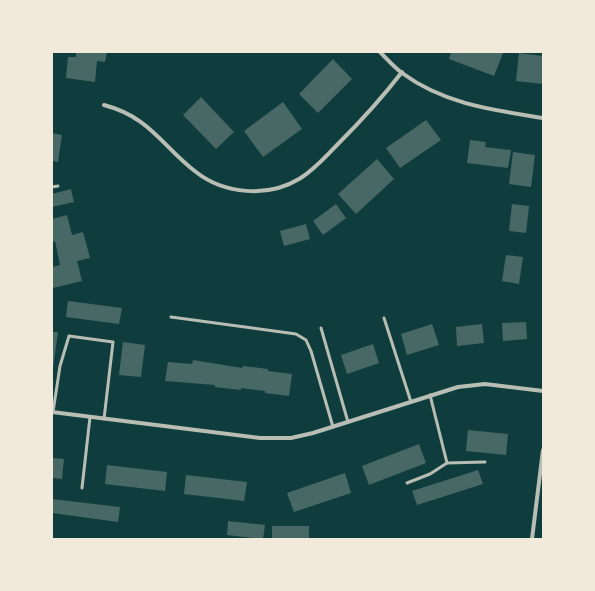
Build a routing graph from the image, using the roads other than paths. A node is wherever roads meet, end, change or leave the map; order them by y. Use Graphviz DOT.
graph roads {
  1 [pos="380,52"];
  2 [pos="402,72"];
  3 [pos="104,105"];
  4 [pos="543,118"];
  5 [pos="58,186"];
  6 [pos="52,187"];
  7 [pos="171,318"];
  8 [pos="384,318"];
  9 [pos="321,328"];
  10 [pos="543,391"];
  11 [pos="430,395"];
  12 [pos="411,402"];
  13 [pos="53,412"];
  14 [pos="90,417"];
  15 [pos="104,419"];
  16 [pos="348,422"];
  17 [pos="333,427"];
  18 [pos="543,450"];
  19 [pos="485,462"];
  20 [pos="447,463"];
  21 [pos="407,483"];
  22 [pos="82,488"];
  23 [pos="532,539"];
  1 -- 2 [label="street"];
  2 -- 3 [label="street"];
  2 -- 4 [label="street"];
  5 -- 6 [label="lane"];
  7 -- 17 [label="lane"];
  8 -- 12 [label="lane"];
  9 -- 16 [label="lane"];
  10 -- 11 [label="street"];
  11 -- 12 [label="street"];
  11 -- 20 [label="lane"];
  12 -- 16 [label="street"];
  13 -- 14 [label="street"];
  13 -- 15 [label="lane"];
  14 -- 15 [label="street"];
  14 -- 22 [label="lane"];
  15 -- 17 [label="street"];
  16 -- 17 [label="street"];
  18 -- 23 [label="street"];
  19 -- 20 [label="lane"];
  20 -- 21 [label="lane"];
}
